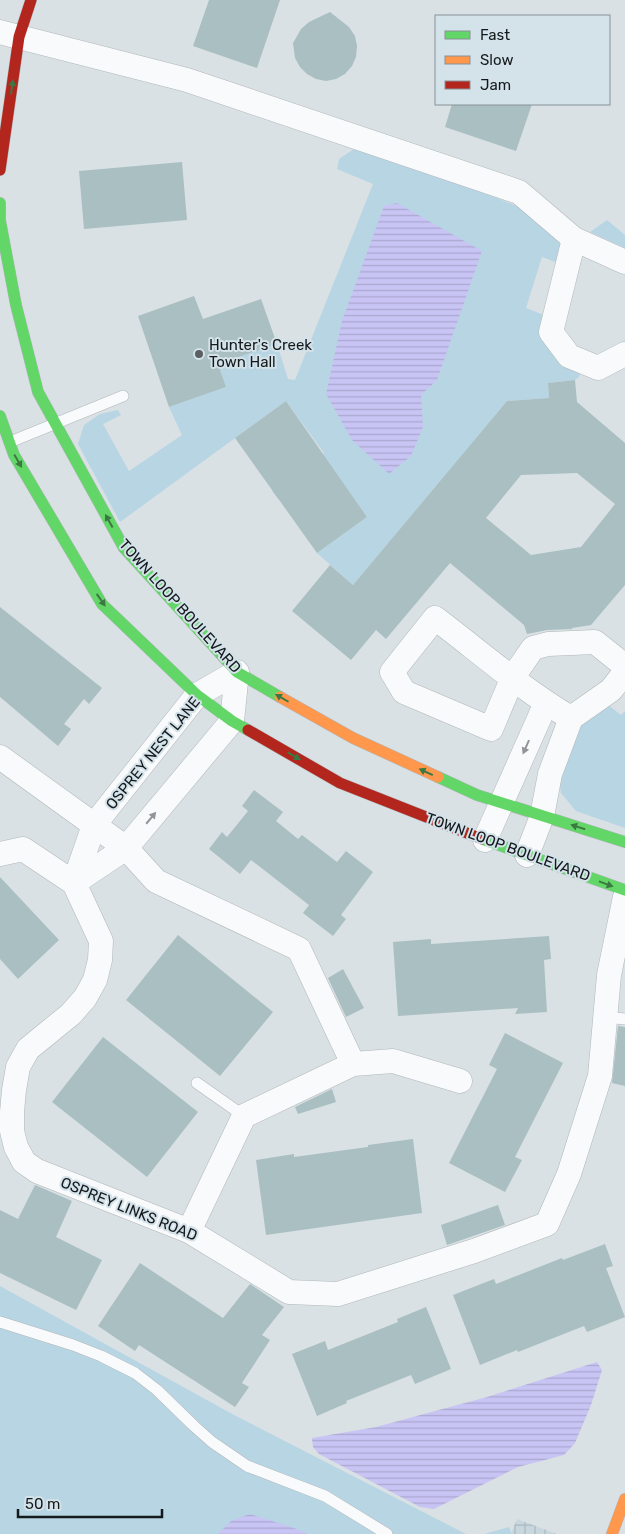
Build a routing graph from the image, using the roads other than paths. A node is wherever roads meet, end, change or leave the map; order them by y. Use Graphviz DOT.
graph roads {
  1 [pos="31,0"];
  2 [pos="10,35"];
  3 [pos="0,170"];
  4 [pos="0,202"];
  5 [pos="574,239"];
  6 [pos="625,262"];
  7 [pos="625,354"];
  8 [pos="123,396"];
  9 [pos="0,416"];
  10 [pos="55,424"];
  11 [pos="10,442"];
  12 [pos="625,666"];
  13 [pos="237,672"];
  14 [pos="625,672"];
  15 [pos="513,677"];
  16 [pos="197,695"];
  17 [pos="546,703"];
  18 [pos="571,718"];
  19 [pos="232,721"];
  20 [pos="0,757"];
  21 [pos="501,803"];
  22 [pos="542,816"];
  23 [pos="94,825"];
  24 [pos="485,840"];
  25 [pos="625,842"];
  26 [pos="126,848"];
  27 [pos="0,854"];
  28 [pos="527,855"];
  29 [pos="74,883"];
  30 [pos="625,890"];
  31 [pos="625,897"];
  32 [pos="615,1018"];
  33 [pos="353,1064"];
  34 [pos="460,1081"];
  35 [pos="197,1083"];
  36 [pos="244,1116"];
  37 [pos="189,1231"];
  38 [pos="0,1322"];
  39 [pos="625,1499"];
  40 [pos="387,1534"];
  41 [pos="612,1534"];
  1 -- 2 [label="street"];
  3 -- 2 [label="street, one-way"];
  2 -- 5 [label="street"];
  4 -- 10 [label="street, TOWN LOOP BOULEVARD"];
  5 -- 6 [label="street"];
  5 -- 7 [label="street"];
  8 -- 10 [label="lane"];
  9 -- 11 [label="street, TOWN LOOP BOULEVARD"];
  10 -- 11 [label="lane"];
  13 -- 10 [label="street, TOWN LOOP BOULEVARD, one-way"];
  11 -- 16 [label="street, TOWN LOOP BOULEVARD, one-way"];
  12 -- 15 [label="street"];
  13 -- 16 [label="street, OSPREY NEST LANE"];
  13 -- 19 [label="street"];
  21 -- 13 [label="street, TOWN LOOP BOULEVARD, one-way"];
  14 -- 18 [label="street"];
  15 -- 15 [label="street"];
  15 -- 17 [label="street"];
  16 -- 19 [label="street, TOWN LOOP BOULEVARD"];
  16 -- 23 [label="street, OSPREY NEST LANE"];
  17 -- 18 [label="street"];
  17 -- 21 [label="street, one-way"];
  18 -- 22 [label="street"];
  19 -- 24 [label="street, TOWN LOOP BOULEVARD, one-way"];
  26 -- 19 [label="street, one-way"];
  20 -- 23 [label="street"];
  21 -- 22 [label="street, TOWN LOOP BOULEVARD"];
  21 -- 24 [label="street"];
  25 -- 22 [label="street, TOWN LOOP BOULEVARD, one-way"];
  22 -- 28 [label="street"];
  23 -- 26 [label="street"];
  23 -- 29 [label="street, OSPREY NEST LANE"];
  24 -- 28 [label="street, TOWN LOOP BOULEVARD"];
  26 -- 29 [label="street"];
  26 -- 33 [label="street"];
  27 -- 29 [label="street"];
  28 -- 30 [label="street, TOWN LOOP BOULEVARD, one-way"];
  29 -- 37 [label="street, OSPREY LINKS ROAD"];
  31 -- 32 [label="street, OSPREY LINKS ROAD"];
  32 -- 37 [label="street, OSPREY LINKS ROAD"];
  33 -- 34 [label="street"];
  33 -- 36 [label="street"];
  35 -- 36 [label="lane"];
  36 -- 37 [label="street"];
  38 -- 40 [label="lane"];
  39 -- 41 [label="street"];
}
